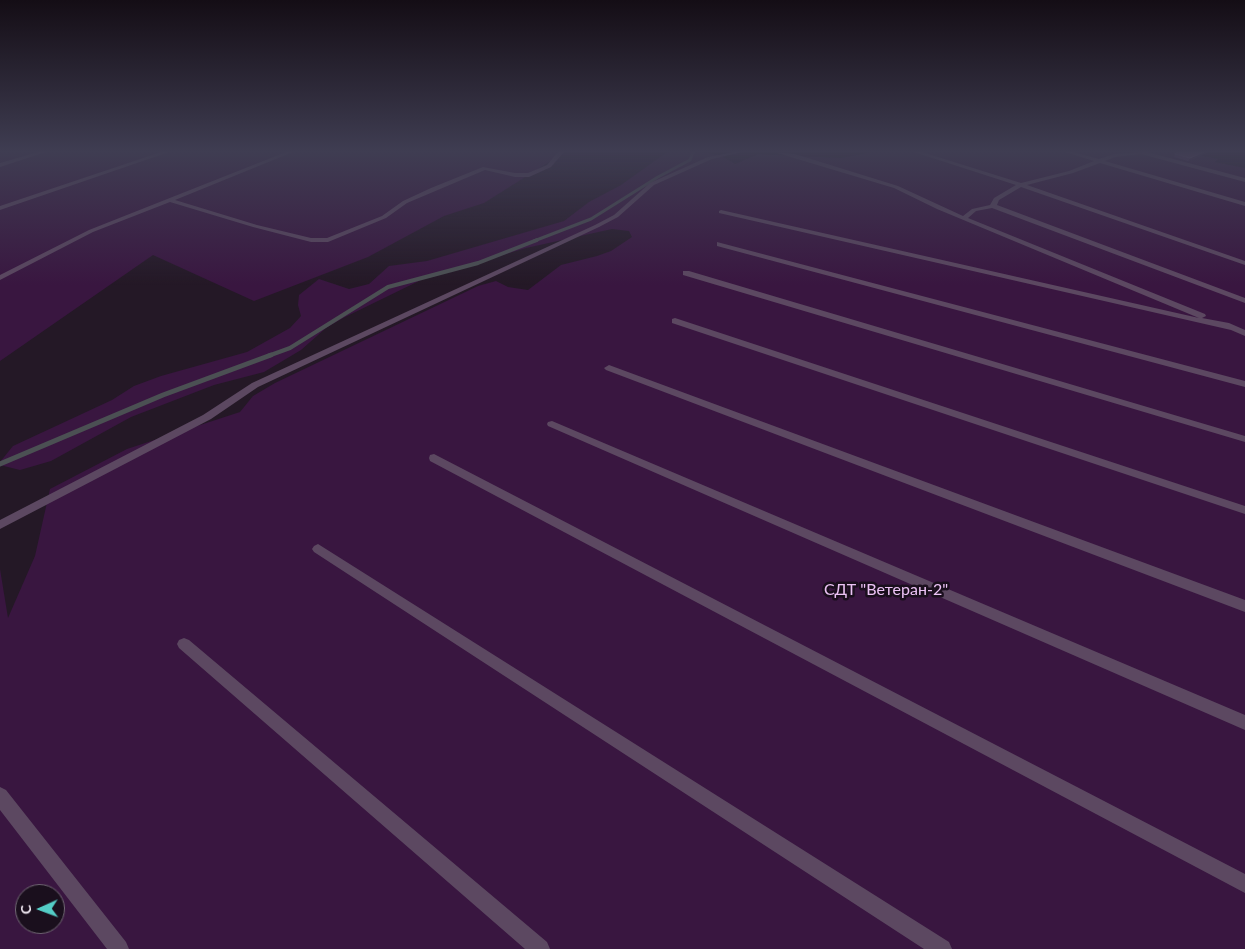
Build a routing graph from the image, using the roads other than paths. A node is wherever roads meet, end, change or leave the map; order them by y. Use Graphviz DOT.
graph roads {
  1 [pos="33,196"];
  2 [pos="179,196"];
  3 [pos="417,196"];
  4 [pos="640,196"];
  5 [pos="915,196"];
  6 [pos="1001,196"];
  7 [pos="1053,196"];
  8 [pos="1219,196"];
  9 [pos="170,200"];
  10 [pos="1245,204"];
  11 [pos="993,206"];
  12 [pos="0,208"];
  13 [pos="721,212"];
  14 [pos="964,218"];
  15 [pos="720,244"];
  16 [pos="1245,263"];
  17 [pos="686,273"];
  18 [pos="0,278"];
  19 [pos="1245,301"];
  20 [pos="675,320"];
  21 [pos="1233,328"];
  22 [pos="1245,333"];
  23 [pos="609,368"];
  24 [pos="1245,384"];
  25 [pos="552,424"];
  26 [pos="1245,439"];
  27 [pos="434,458"];
  28 [pos="1245,510"];
  29 [pos="0,525"];
  30 [pos="318,549"];
  31 [pos="1245,606"];
  32 [pos="184,644"];
  33 [pos="1245,723"];
  34 [pos="0,796"];
  35 [pos="1245,884"];
  36 [pos="119,949"];
  37 [pos="540,949"];
  38 [pos="942,949"];
  1 -- 12 [label="lane"];
  2 -- 9 [label="lane"];
  3 -- 9 [label="lane"];
  4 -- 29 [label="lane"];
  5 -- 14 [label="lane"];
  6 -- 11 [label="lane"];
  7 -- 16 [label="lane"];
  8 -- 10 [label="lane"];
  9 -- 18 [label="lane"];
  11 -- 14 [label="lane"];
  11 -- 19 [label="lane"];
  13 -- 21 [label="lane"];
  14 -- 21 [label="lane"];
  15 -- 24 [label="lane"];
  17 -- 26 [label="lane"];
  20 -- 28 [label="lane"];
  21 -- 22 [label="lane"];
  23 -- 31 [label="lane"];
  25 -- 33 [label="lane"];
  27 -- 35 [label="lane"];
  30 -- 38 [label="lane"];
  32 -- 37 [label="lane"];
  34 -- 36 [label="lane"];
}
